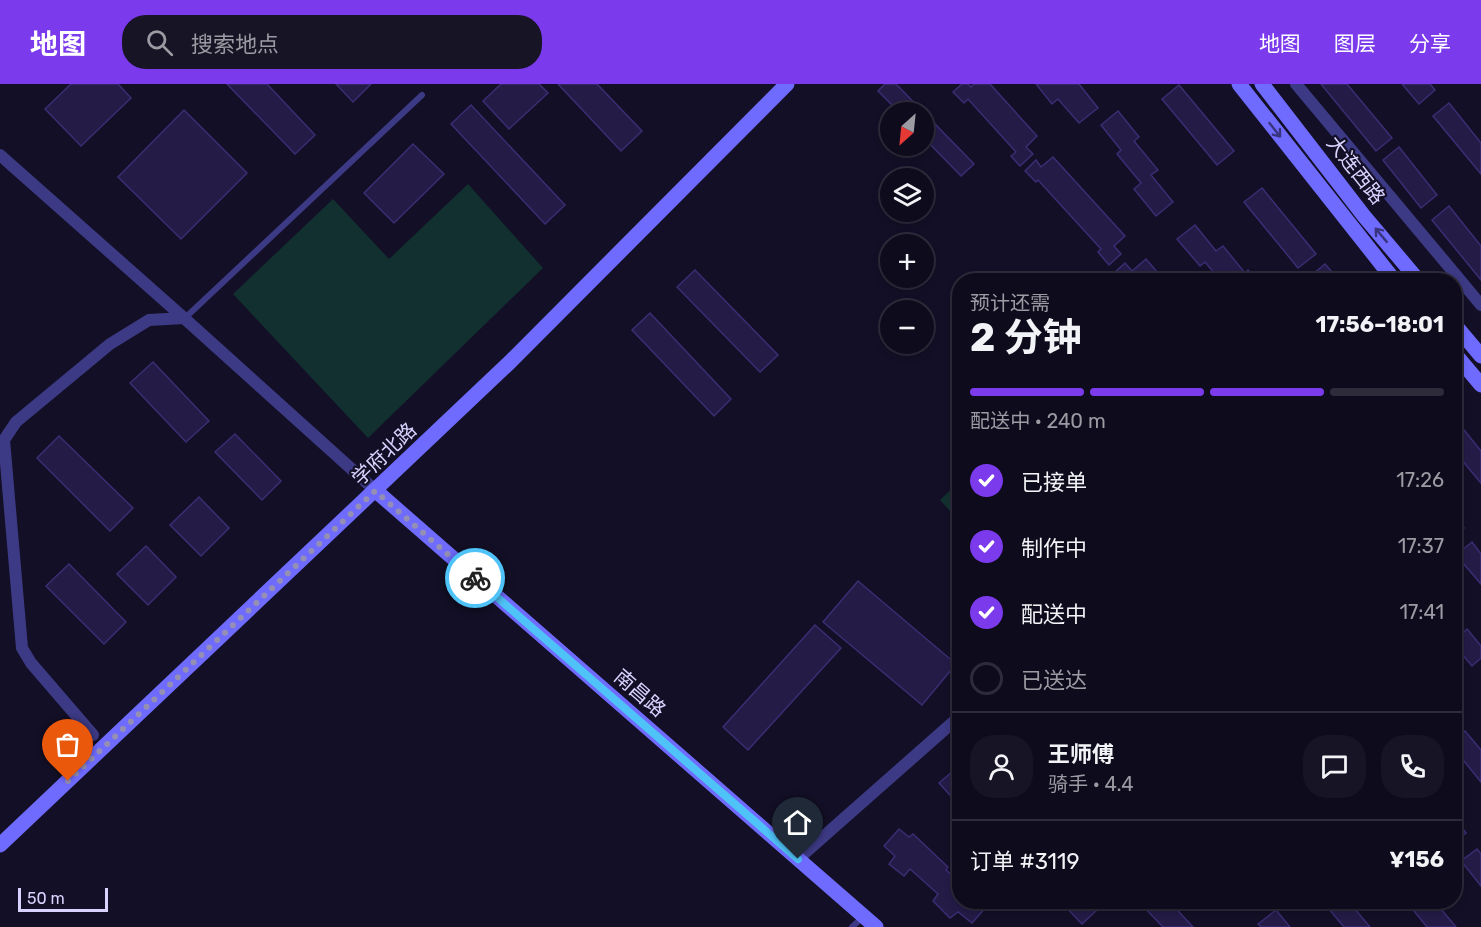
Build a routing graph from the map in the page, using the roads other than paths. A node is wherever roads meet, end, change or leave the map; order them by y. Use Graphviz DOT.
graph roads {
  1 [pos="787,84"];
  2 [pos="1239,84"];
  3 [pos="1262,84"];
  4 [pos="1296,84"];
  5 [pos="422,95"];
  6 [pos="0,155"];
  7 [pos="1388,273"];
  8 [pos="1412,273"];
  9 [pos="1454,273"];
  10 [pos="1462,282"];
  11 [pos="1481,305"];
  12 [pos="184,318"];
  13 [pos="1462,333"];
  14 [pos="1481,356"];
  15 [pos="1462,362"];
  16 [pos="1481,385"];
  17 [pos="375,491"];
  18 [pos="952,723"];
  19 [pos="93,735"];
  20 [pos="0,845"];
  21 [pos="798,859"];
  22 [pos="864,916"];
  23 [pos="852,927"];
  24 [pos="876,927"];
  1 -- 17 [label="street, 学府北路"];
  2 -- 7 [label="street, 大连西路, one-way"];
  8 -- 3 [label="street, 大连西路, one-way"];
  4 -- 9 [label="street"];
  5 -- 12 [label="lane"];
  6 -- 12 [label="street"];
  10 -- 11 [label="street"];
  12 -- 17 [label="street"];
  12 -- 19 [label="street"];
  13 -- 14 [label="street"];
  15 -- 16 [label="street"];
  17 -- 20 [label="street, 学府北路"];
  17 -- 21 [label="street, 南昌路"];
  18 -- 21 [label="street"];
  21 -- 22 [label="street, 南昌路"];
  22 -- 23 [label="lane"];
  22 -- 24 [label="street, 南昌路"];
}
